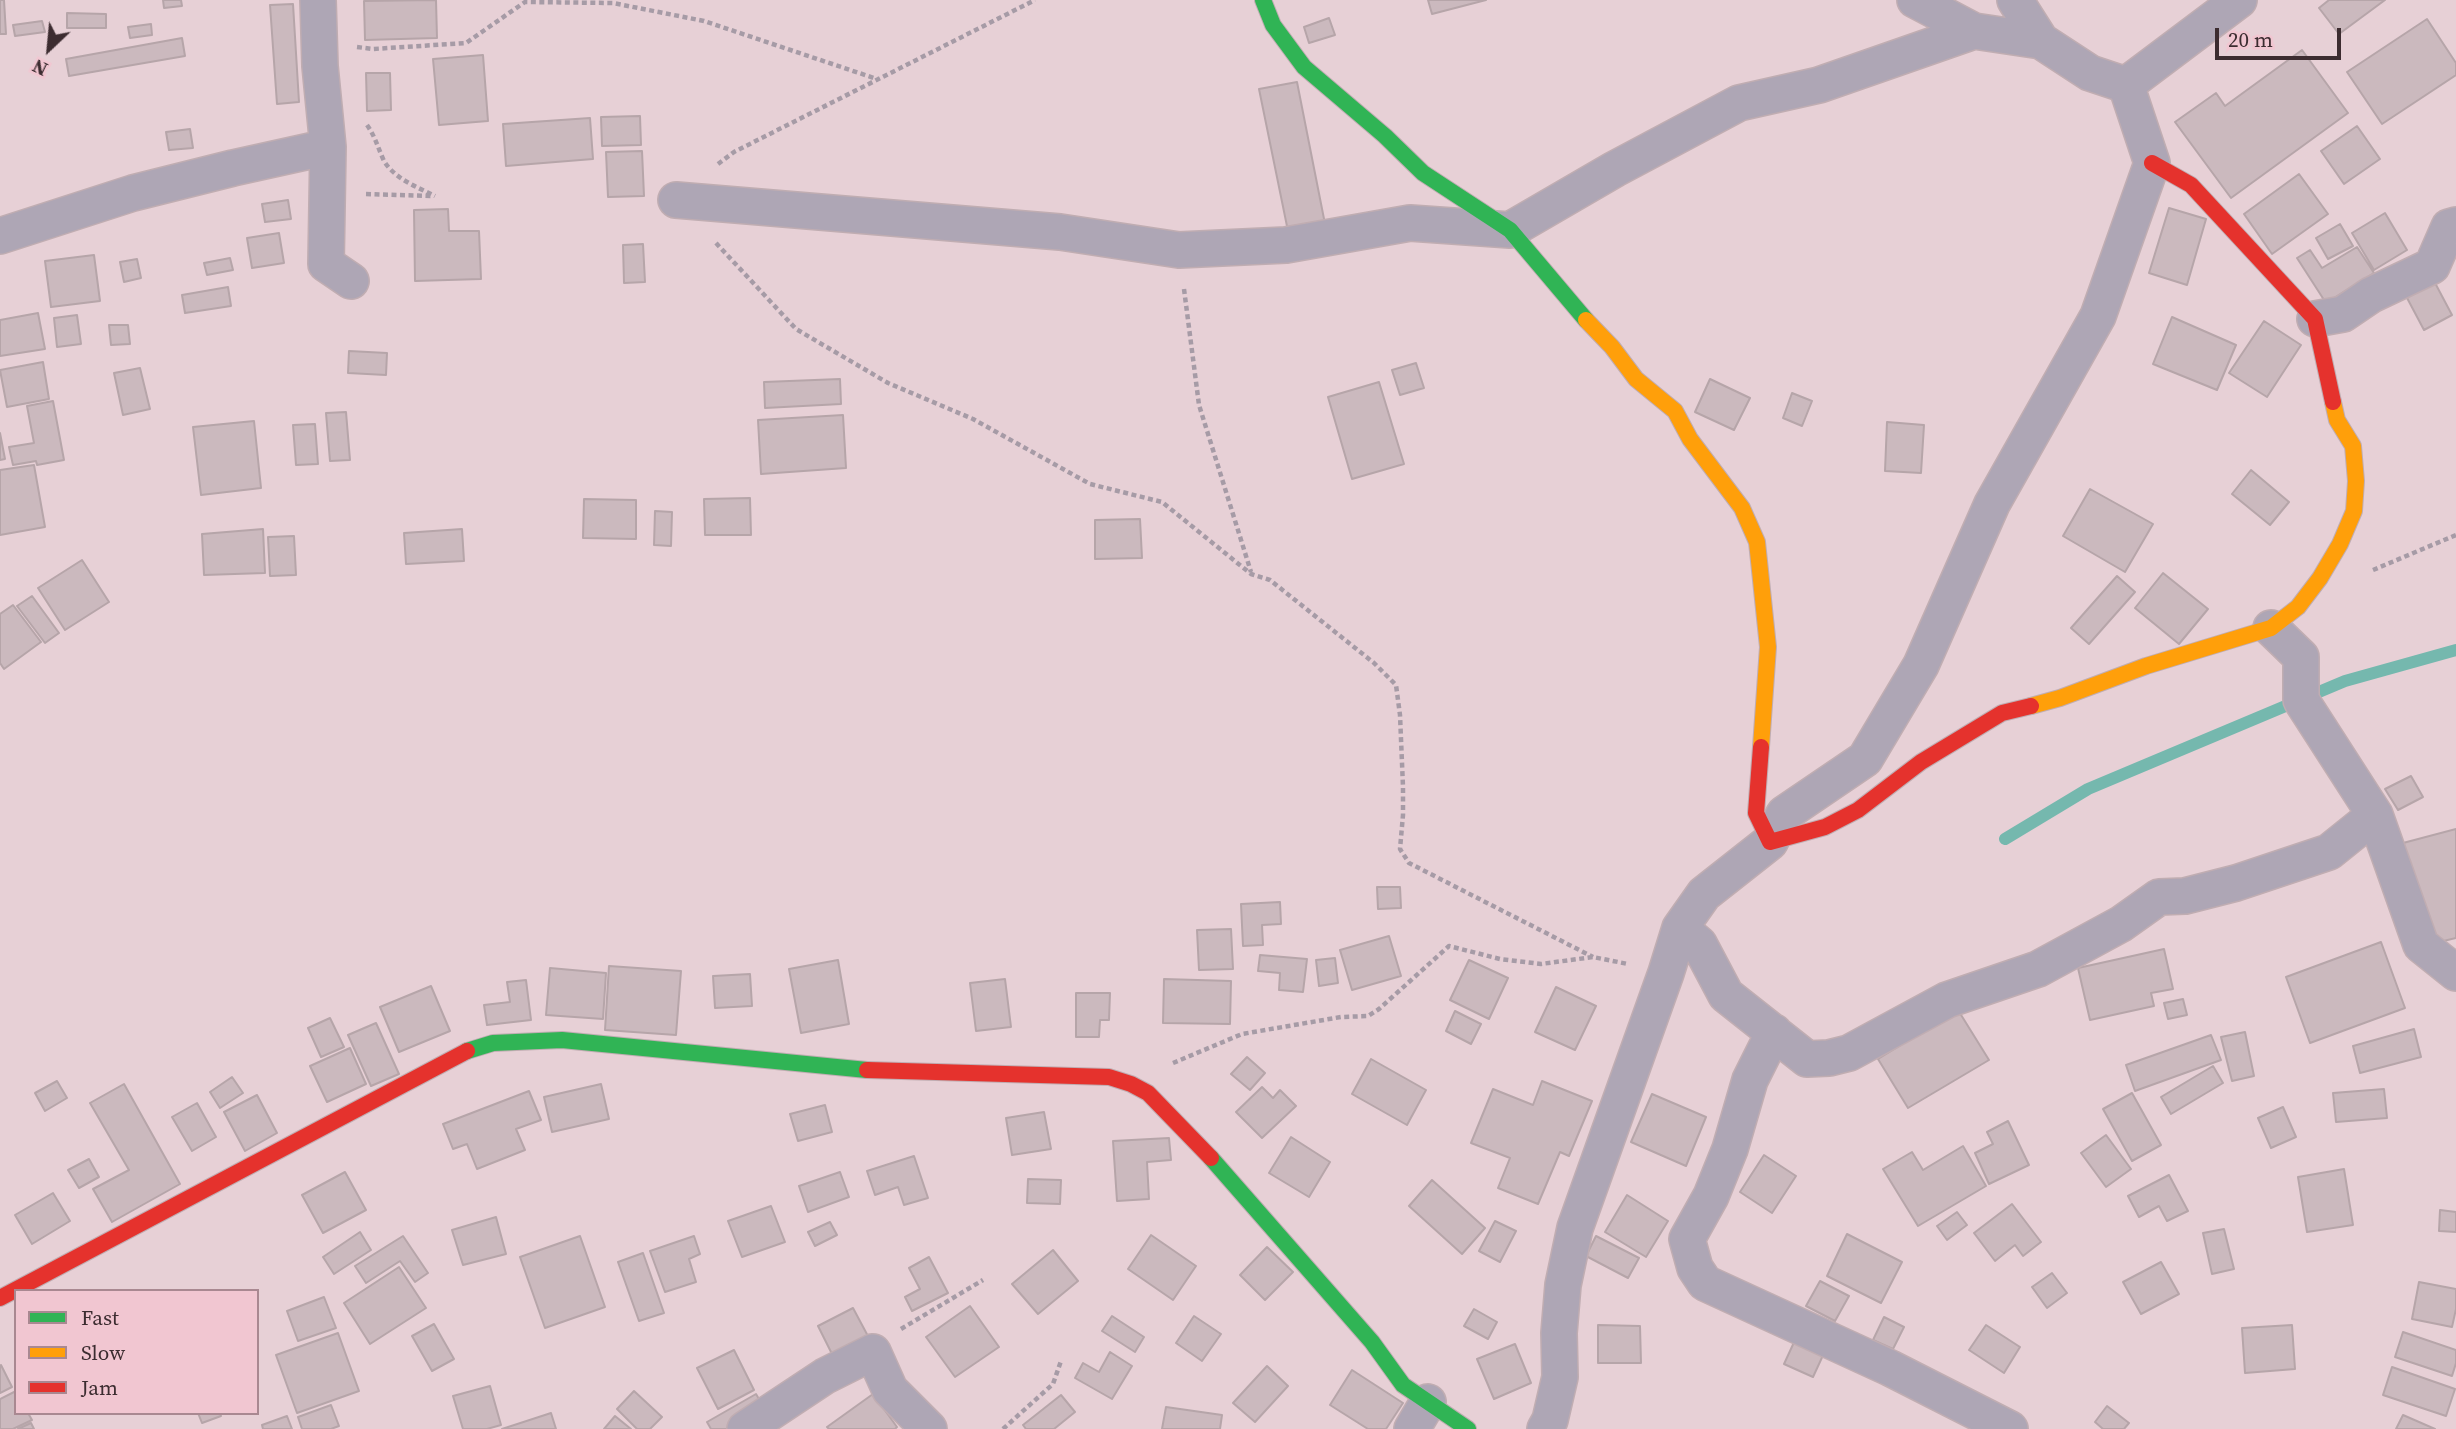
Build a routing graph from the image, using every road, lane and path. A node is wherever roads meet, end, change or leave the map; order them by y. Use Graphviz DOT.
graph roads {
  1 [pos="318,0"];
  2 [pos="1035,0"];
  3 [pos="1263,0"];
  4 [pos="1915,0"];
  5 [pos="2015,0"];
  6 [pos="2239,0"];
  7 [pos="1974,32"];
  8 [pos="2041,41"];
  9 [pos="320,66"];
  10 [pos="877,79"];
  11 [pos="2126,85"];
  12 [pos="361,118"];
  13 [pos="328,148"];
  14 [pos="2152,163"];
  15 [pos="328,192"];
  16 [pos="676,200"];
  17 [pos="2456,225"];
  18 [pos="1510,230"];
  19 [pos="0,236"];
  20 [pos="1179,250"];
  21 [pos="351,281"];
  22 [pos="2315,318"];
  23 [pos="1251,574"];
  24 [pos="2272,628"];
  25 [pos="2375,815"];
  26 [pos="1770,842"];
  27 [pos="1680,928"];
  28 [pos="1593,957"];
  29 [pos="1666,973"];
  30 [pos="2456,973"];
  31 [pos="1774,1032"];
  32 [pos="1131,1084"];
  33 [pos="983,1280"];
  34 [pos="17,1289"];
  35 [pos="873,1352"];
  36 [pos="1061,1361"];
  37 [pos="1420,1416"];
  38 [pos="745,1429"];
  39 [pos="929,1429"];
  40 [pos="1003,1429"];
  41 [pos="1468,1429"];
  42 [pos="1545,1429"];
  43 [pos="2010,1429"];
  1 -- 9 [label="street"];
  2 -- 10 [label="path"];
  3 -- 18 [label="street"];
  4 -- 7 [label="street"];
  5 -- 8 [label="street"];
  6 -- 11 [label="street"];
  7 -- 8 [label="street"];
  7 -- 18 [label="street"];
  8 -- 11 [label="street"];
  9 -- 10 [label="path"];
  9 -- 13 [label="street"];
  10 -- 16 [label="path"];
  11 -- 14 [label="street"];
  12 -- 15 [label="path"];
  13 -- 15 [label="street"];
  13 -- 19 [label="street"];
  14 -- 22 [label="street"];
  14 -- 26 [label="street"];
  15 -- 21 [label="street"];
  16 -- 20 [label="street"];
  16 -- 23 [label="path"];
  17 -- 22 [label="street"];
  18 -- 20 [label="street"];
  18 -- 26 [label="street"];
  20 -- 23 [label="path"];
  22 -- 24 [label="street"];
  23 -- 28 [label="path"];
  24 -- 25 [label="street"];
  24 -- 26 [label="street"];
  25 -- 30 [label="street"];
  25 -- 31 [label="street"];
  26 -- 27 [label="street"];
  27 -- 29 [label="street"];
  27 -- 31 [label="street"];
  28 -- 29 [label="path"];
  28 -- 32 [label="path"];
  29 -- 42 [label="street"];
  31 -- 43 [label="street"];
  32 -- 34 [label="street"];
  32 -- 37 [label="street"];
  33 -- 35 [label="path"];
  35 -- 38 [label="street"];
  35 -- 39 [label="street"];
  36 -- 40 [label="path"];
  37 -- 41 [label="street"];
}
